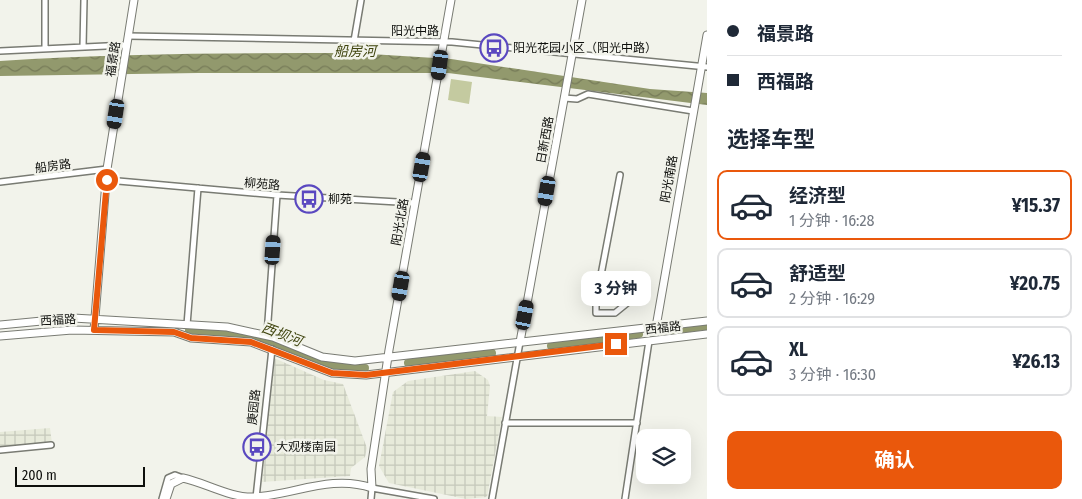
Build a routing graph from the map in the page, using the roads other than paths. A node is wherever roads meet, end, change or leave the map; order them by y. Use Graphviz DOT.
graph roads {
  1 [pos="45,0"];
  2 [pos="84,0"];
  3 [pos="134,0"];
  4 [pos="361,0"];
  5 [pos="451,0"];
  6 [pos="582,0"];
  7 [pos="707,35"];
  8 [pos="128,36"];
  9 [pos="444,41"];
  10 [pos="354,42"];
  11 [pos="83,47"];
  12 [pos="45,49"];
  13 [pos="126,49"];
  14 [pos="0,51"];
  15 [pos="572,52"];
  16 [pos="704,66"];
  17 [pos="565,94"];
  18 [pos="693,110"];
  19 [pos="108,169"];
  20 [pos="620,175"];
  21 [pos="107,180"];
  22 [pos="0,182"];
  23 [pos="198,188"];
  24 [pos="277,195"];
  25 [pos="415,203"];
  26 [pos="631,300"];
  27 [pos="94,318"];
  28 [pos="707,321"];
  29 [pos="187,324"];
  30 [pos="0,325"];
  31 [pos="656,327"];
  32 [pos="94,330"];
  33 [pos="707,334"];
  34 [pos="267,335"];
  35 [pos="0,336"];
  36 [pos="649,341"];
  37 [pos="520,342"];
  38 [pos="272,350"];
  39 [pos="517,356"];
  40 [pos="388,359"];
  41 [pos="385,373"];
  42 [pos="506,422"];
  43 [pos="637,423"];
  44 [pos="51,445"];
  45 [pos="0,450"];
  46 [pos="183,478"];
  47 [pos="372,488"];
  48 [pos="256,498"];
  49 [pos="162,499"];
  50 [pos="166,499"];
  51 [pos="371,499"];
  52 [pos="434,499"];
  53 [pos="492,499"];
  54 [pos="625,499"];
  1 -- 12 [label="street"];
  2 -- 11 [label="street"];
  3 -- 8 [label="street, 福景路"];
  4 -- 10 [label="street"];
  5 -- 9 [label="street, 阳光北路"];
  6 -- 15 [label="street, 日新西路"];
  7 -- 16 [label="street, 阳光南路"];
  8 -- 10 [label="street, 阳光中路"];
  8 -- 13 [label="street, 福景路"];
  9 -- 10 [label="street, 阳光中路"];
  9 -- 15 [label="street, 阳光中路"];
  9 -- 25 [label="street, 阳光北路"];
  11 -- 12 [label="street"];
  11 -- 13 [label="street"];
  12 -- 14 [label="street"];
  13 -- 19 [label="street, 福景路"];
  15 -- 16 [label="street, 阳光中路"];
  15 -- 17 [label="street, 日新西路"];
  16 -- 18 [label="street, 阳光南路"];
  17 -- 18 [label="street"];
  17 -- 37 [label="street, 日新西路"];
  18 -- 31 [label="street, 阳光南路"];
  19 -- 21 [label="street, 福景路"];
  19 -- 22 [label="street, 船房路"];
  20 -- 26 [label="street"];
  21 -- 23 [label="street, 柳苑路"];
  21 -- 27 [label="street, 福景路"];
  23 -- 24 [label="street, 柳苑路"];
  23 -- 29 [label="street"];
  24 -- 25 [label="street, 柳苑路"];
  24 -- 34 [label="street"];
  25 -- 40 [label="street, 阳光北路"];
  27 -- 29 [label="street, 西福路"];
  27 -- 30 [label="street, 西福路"];
  27 -- 32 [label="street, 福景路"];
  28 -- 31 [label="street, 西福路"];
  29 -- 34 [label="street, 西福路"];
  31 -- 37 [label="street, 西福路"];
  32 -- 35 [label="street, 西福路"];
  32 -- 38 [label="street, 西福路"];
  33 -- 36 [label="street, 西福路"];
  34 -- 40 [label="street, 西福路"];
  36 -- 39 [label="street, 西福路"];
  36 -- 43 [label="street"];
  37 -- 39 [label="street"];
  37 -- 40 [label="street, 西福路"];
  38 -- 41 [label="street, 西福路"];
  38 -- 48 [label="street, 庚园路"];
  39 -- 41 [label="street, 西福路"];
  39 -- 42 [label="street"];
  40 -- 41 [label="street, 阳光北路"];
  41 -- 47 [label="street, 阳光北路"];
  42 -- 43 [label="street"];
  42 -- 53 [label="street"];
  43 -- 54 [label="street"];
  44 -- 45 [label="street"];
  46 -- 48 [label="street"];
  46 -- 49 [label="street"];
  46 -- 50 [label="street"];
  47 -- 48 [label="street"];
  47 -- 51 [label="street"];
  47 -- 52 [label="street"];
}
